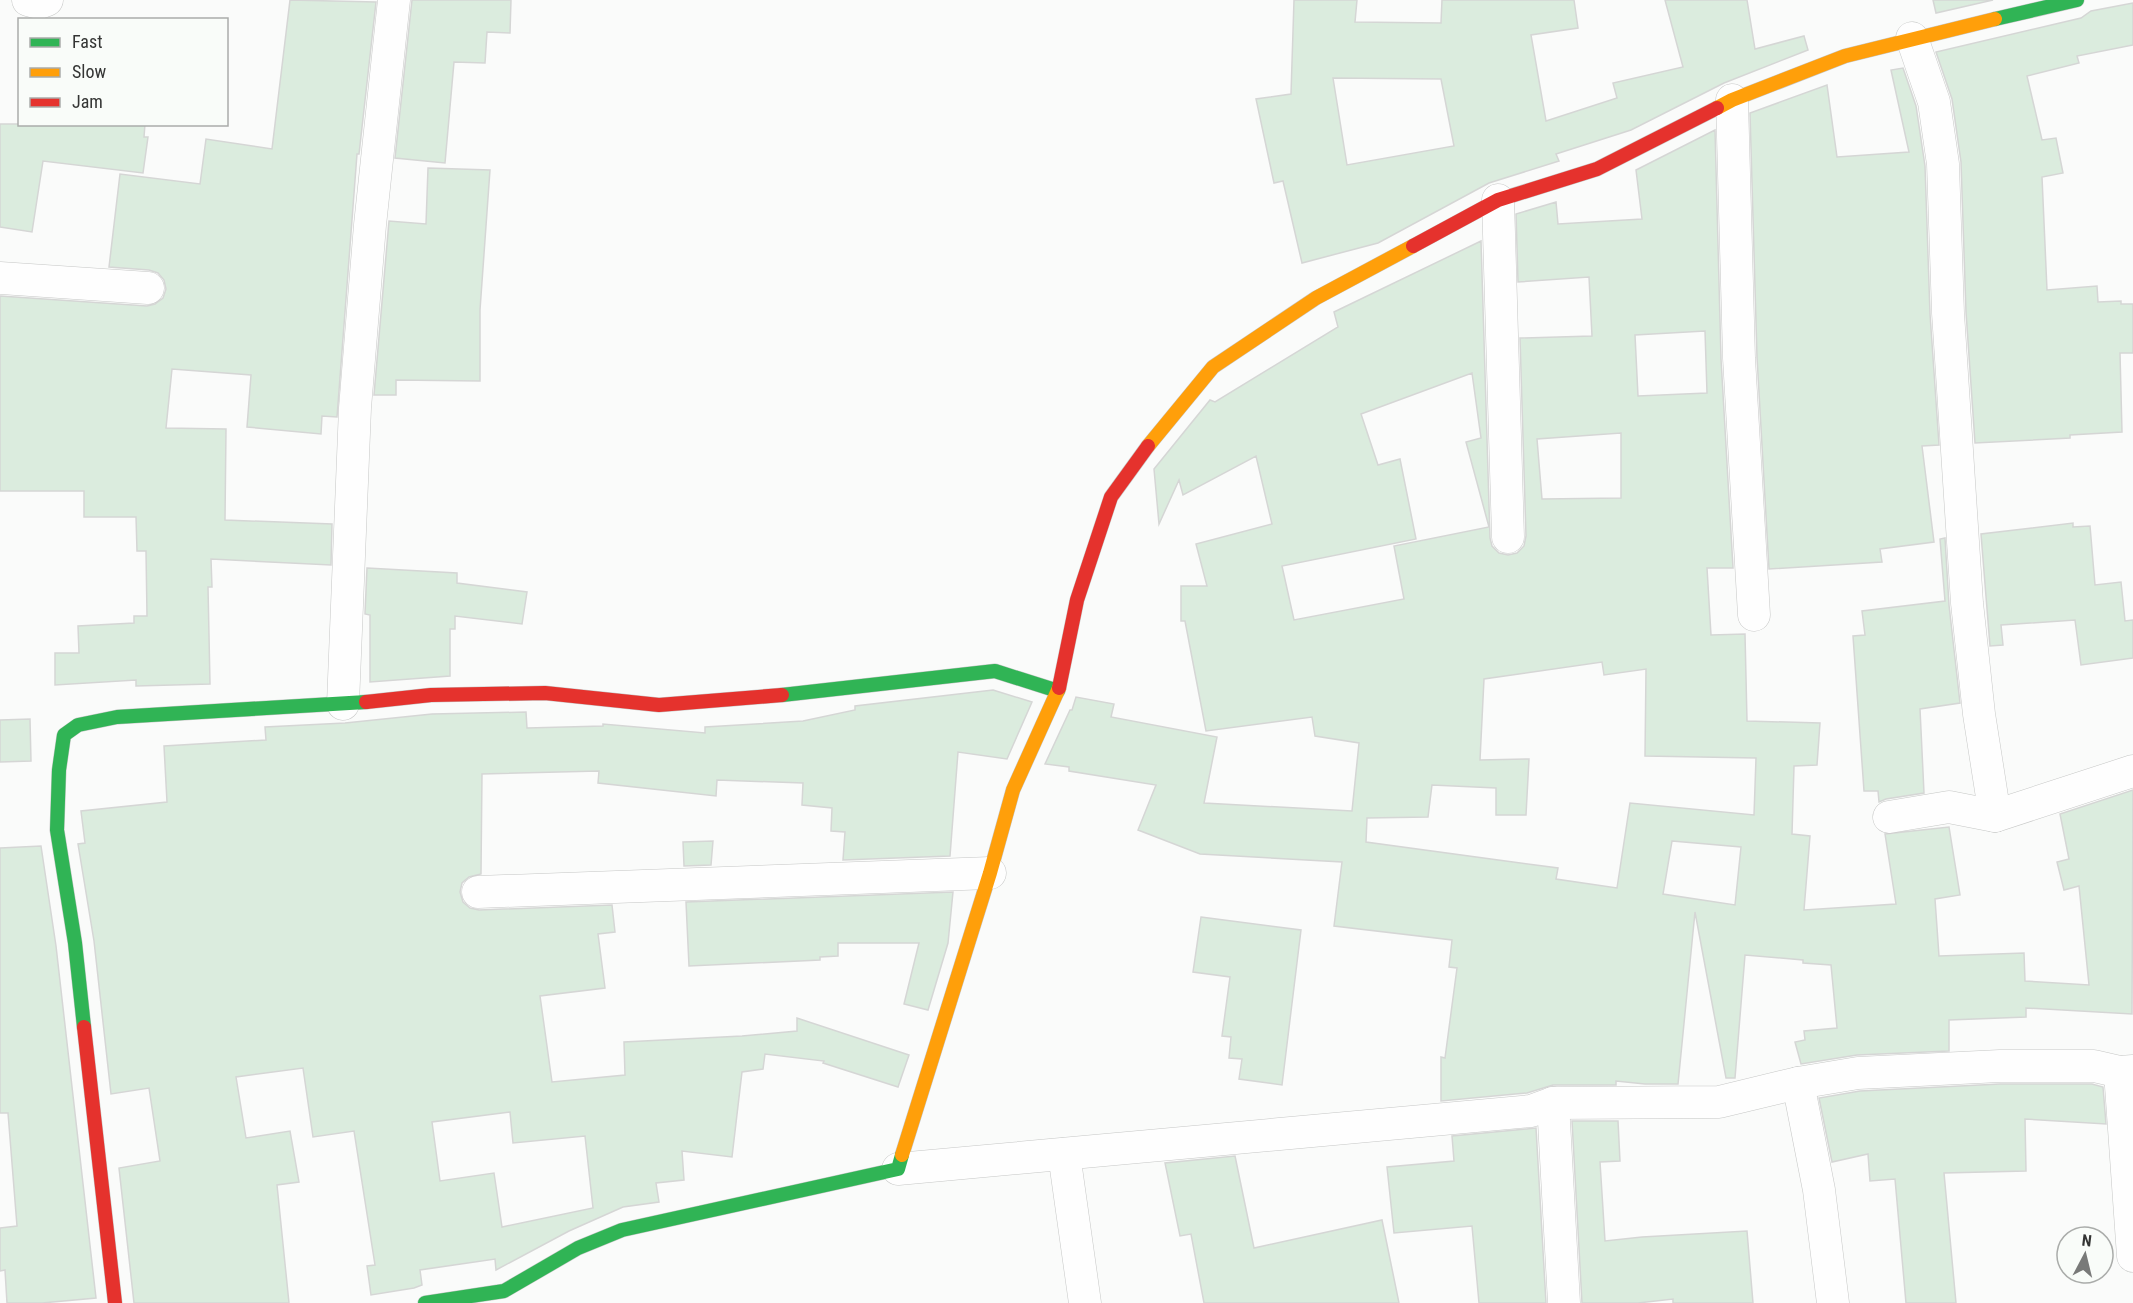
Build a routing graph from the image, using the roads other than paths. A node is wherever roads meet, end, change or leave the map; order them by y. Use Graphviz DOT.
graph roads {
  1 [pos="28,0"];
  2 [pos="46,0"];
  3 [pos="394,0"];
  4 [pos="2077,0"];
  5 [pos="1912,38"];
  6 [pos="1732,100"];
  7 [pos="1498,200"];
  8 [pos="0,278"];
  9 [pos="148,288"];
  10 [pos="1508,537"];
  11 [pos="1754,615"];
  12 [pos="1058,691"];
  13 [pos="343,704"];
  14 [pos="2133,771"];
  15 [pos="1995,816"];
  16 [pos="1889,817"];
  17 [pos="990,873"];
  18 [pos="478,892"];
  19 [pos="2126,1072"];
  20 [pos="1798,1083"];
  21 [pos="1553,1103"];
  22 [pos="1064,1154"];
  23 [pos="898,1169"];
  24 [pos="2133,1256"];
  25 [pos="115,1303"];
  26 [pos="425,1303"];
  27 [pos="1086,1303"];
  28 [pos="1564,1303"];
  29 [pos="1833,1303"];
  1 -- 2 [label="street"];
  3 -- 13 [label="street"];
  4 -- 5 [label="street"];
  5 -- 6 [label="street"];
  5 -- 15 [label="street"];
  6 -- 7 [label="street"];
  6 -- 11 [label="street"];
  7 -- 10 [label="street"];
  7 -- 12 [label="street"];
  8 -- 9 [label="street"];
  12 -- 13 [label="street"];
  12 -- 17 [label="street"];
  13 -- 25 [label="street"];
  14 -- 15 [label="street"];
  15 -- 16 [label="street"];
  17 -- 18 [label="street"];
  17 -- 23 [label="street"];
  19 -- 20 [label="street"];
  19 -- 24 [label="street"];
  20 -- 21 [label="street"];
  20 -- 29 [label="street"];
  21 -- 22 [label="street"];
  21 -- 28 [label="street"];
  22 -- 23 [label="street"];
  22 -- 27 [label="street"];
  23 -- 26 [label="street"];
}
